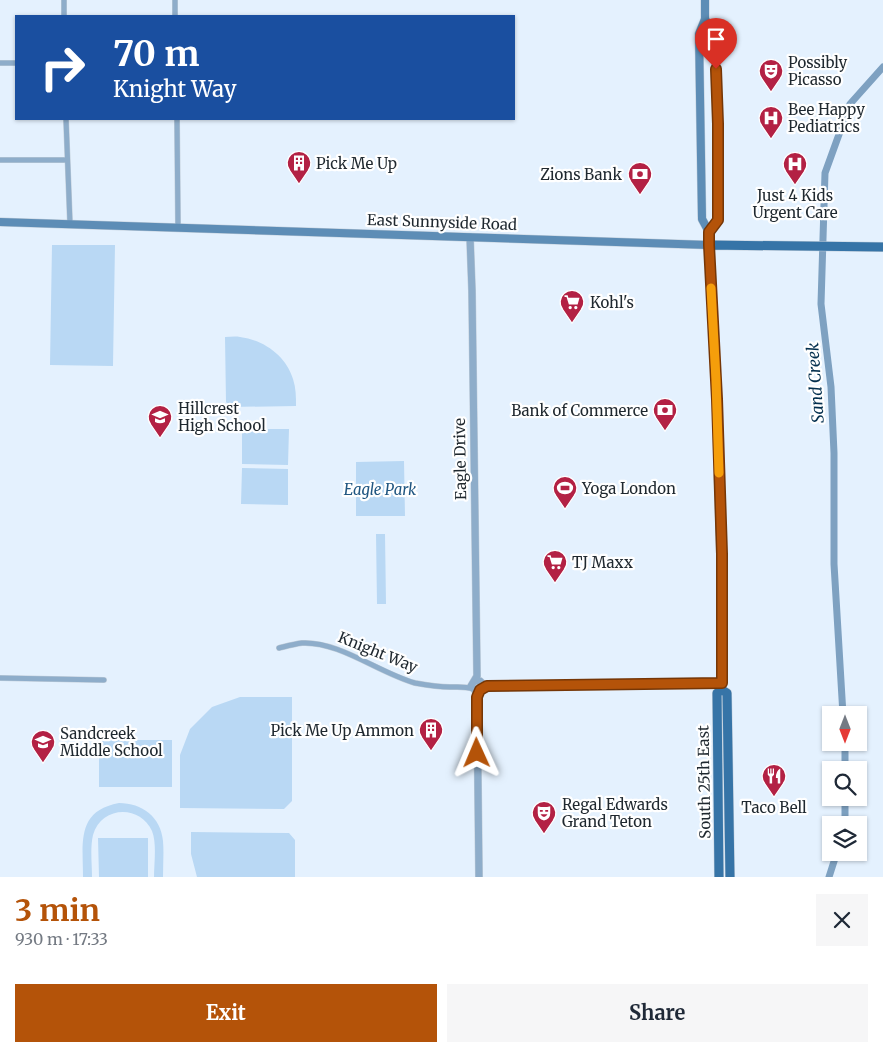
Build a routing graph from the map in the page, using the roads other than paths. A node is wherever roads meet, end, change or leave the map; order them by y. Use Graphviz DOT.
graph roads {
  1 [pos="64,0"];
  2 [pos="175,0"];
  3 [pos="705,0"];
  4 [pos="64,15"];
  5 [pos="175,15"];
  6 [pos="705,19"];
  7 [pos="15,62"];
  8 [pos="0,63"];
  9 [pos="66,120"];
  10 [pos="176,120"];
  11 [pos="0,160"];
  12 [pos="67,160"];
  13 [pos="0,222"];
  14 [pos="70,224"];
  15 [pos="178,227"];
  16 [pos="709,232"];
  17 [pos="470,237"];
  18 [pos="709,245"];
  19 [pos="883,247"];
  20 [pos="279,648"];
  21 [pos="0,678"];
  22 [pos="104,680"];
  23 [pos="477,686"];
  24 [pos="722,687"];
  25 [pos="719,848"];
  26 [pos="729,848"];
  27 [pos="479,877"];
  28 [pos="719,877"];
  29 [pos="730,877"];
  1 -- 4 [label="street"];
  2 -- 5 [label="street"];
  3 -- 6 [label="main road, South 25th East"];
  6 -- 16 [label="main road, South 25th East"];
  6 -- 16 [label="main road, South 25th East"];
  7 -- 8 [label="street"];
  9 -- 12 [label="street"];
  10 -- 15 [label="street"];
  11 -- 12 [label="street"];
  12 -- 14 [label="street"];
  13 -- 14 [label="main road, East Sunnyside Road"];
  14 -- 15 [label="main road, East Sunnyside Road"];
  15 -- 17 [label="main road, East Sunnyside Road"];
  16 -- 18 [label="main road, South 25th East"];
  17 -- 18 [label="main road, East Sunnyside Road"];
  17 -- 23 [label="street, Eagle Drive"];
  18 -- 19 [label="main road, East Sunnyside Road"];
  18 -- 24 [label="main road, South 25th East"];
  20 -- 23 [label="street, Knight Way"];
  21 -- 22 [label="street"];
  23 -- 24 [label="street, Knight Way"];
  23 -- 27 [label="street, Eagle Drive"];
  24 -- 25 [label="main road, South 25th East"];
  24 -- 26 [label="main road, South 25th East"];
  25 -- 26 [label="main road"];
  25 -- 28 [label="main road, South 25th East"];
  26 -- 29 [label="main road, South 25th East"];
}
